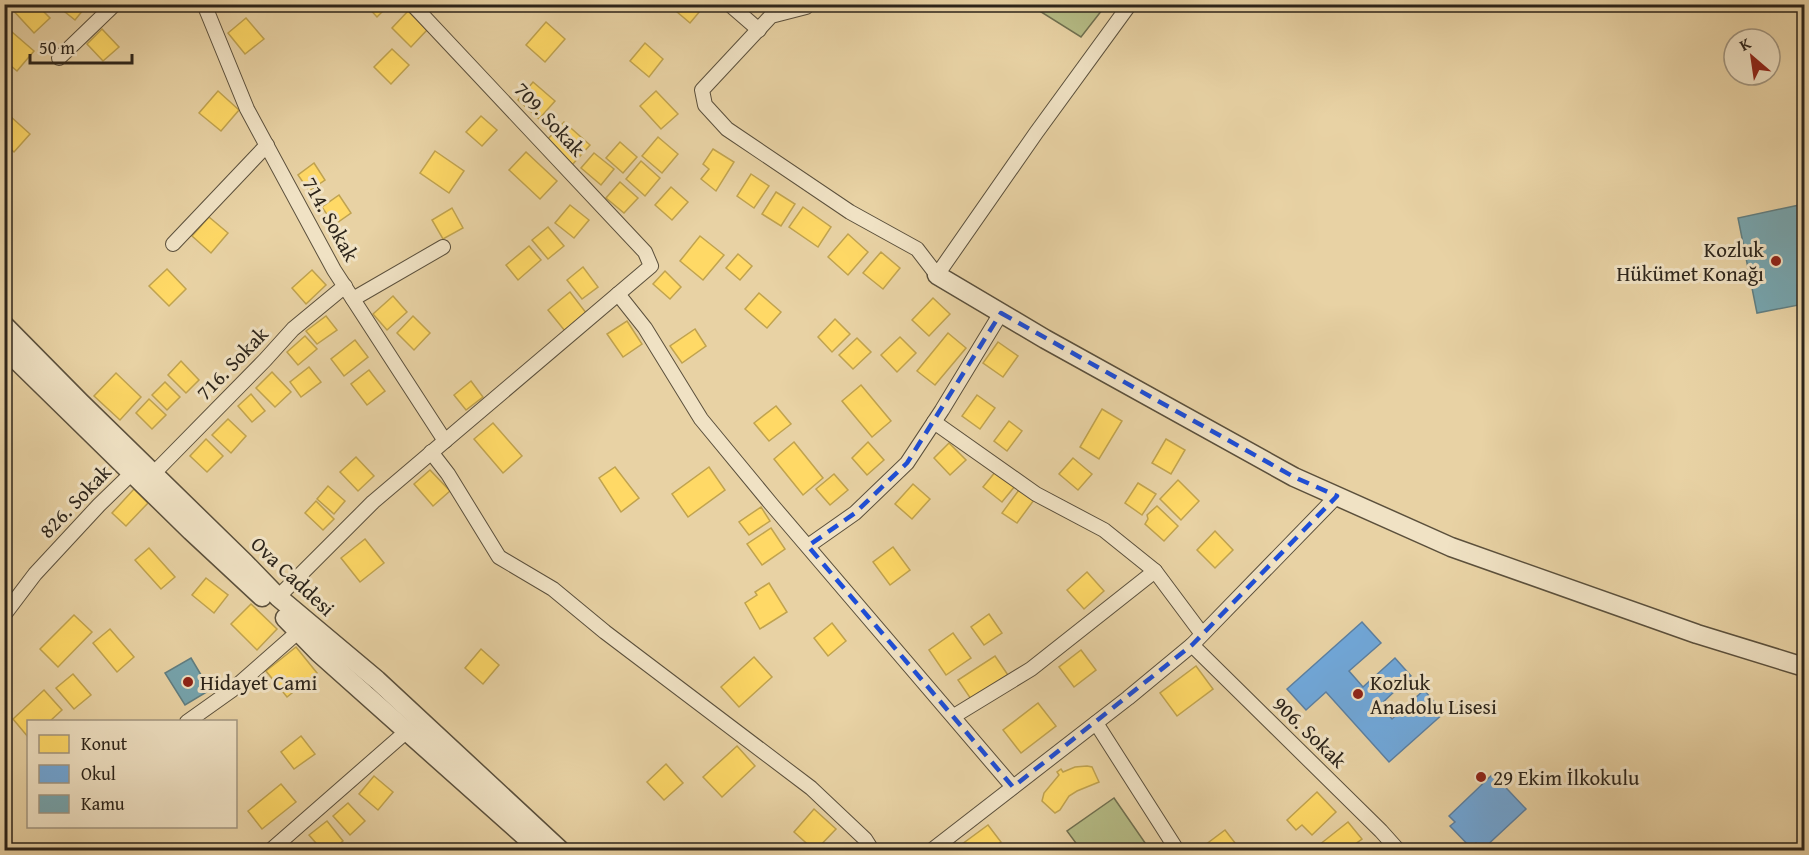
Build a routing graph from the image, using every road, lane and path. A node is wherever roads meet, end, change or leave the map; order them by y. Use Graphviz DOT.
graph roads {
  1 [pos="115,4"];
  2 [pos="204,4"];
  3 [pos="412,4"];
  4 [pos="729,4"];
  5 [pos="807,4"];
  6 [pos="1130,4"];
  7 [pos="759,30"];
  8 [pos="60,58"];
  9 [pos="267,145"];
  10 [pos="173,244"];
  11 [pos="443,247"];
  12 [pos="937,275"];
  13 [pos="345,286"];
  14 [pos="618,294"];
  15 [pos="353,299"];
  16 [pos="1001,313"];
  17 [pos="4,325"];
  18 [pos="4,348"];
  19 [pos="934,422"];
  20 [pos="445,441"];
  21 [pos="431,452"];
  22 [pos="132,473"];
  23 [pos="153,474"];
  24 [pos="1337,496"];
  25 [pos="808,546"];
  26 [pos="1155,571"];
  27 [pos="278,597"];
  28 [pos="4,615"];
  29 [pos="299,631"];
  30 [pos="1203,634"];
  31 [pos="1192,645"];
  32 [pos="1804,667"];
  33 [pos="954,716"];
  34 [pos="190,720"];
  35 [pos="1096,723"];
  36 [pos="407,732"];
  37 [pos="1013,787"];
  38 [pos="271,850"];
  39 [pos="540,850"];
  40 [pos="560,850"];
  41 [pos="872,850"];
  42 [pos="932,850"];
  43 [pos="1176,850"];
  44 [pos="1398,850"];
  1 -- 8 [label="street"];
  2 -- 9 [label="street, 714. Sokak"];
  3 -- 14 [label="street, 709. Sokak"];
  4 -- 7 [label="street"];
  5 -- 7 [label="street"];
  6 -- 12 [label="street"];
  7 -- 12 [label="street"];
  9 -- 10 [label="street"];
  9 -- 13 [label="street, 714. Sokak"];
  11 -- 15 [label="street"];
  12 -- 16 [label="street"];
  13 -- 15 [label="street, 714. Sokak"];
  13 -- 23 [label="street, 716. Sokak"];
  14 -- 20 [label="street"];
  14 -- 25 [label="street"];
  15 -- 20 [label="street, 714. Sokak"];
  16 -- 19 [label="street"];
  16 -- 24 [label="street"];
  17 -- 23 [label="street, Ova Caddesi"];
  18 -- 22 [label="street, Ova Caddesi"];
  19 -- 25 [label="street"];
  19 -- 26 [label="street"];
  20 -- 21 [label="street"];
  21 -- 27 [label="street"];
  21 -- 41 [label="street"];
  22 -- 28 [label="street, 826. Sokak"];
  22 -- 29 [label="street, Ova Caddesi"];
  23 -- 27 [label="street, Ova Caddesi"];
  24 -- 30 [label="street"];
  24 -- 32 [label="street"];
  25 -- 33 [label="street"];
  26 -- 30 [label="street"];
  26 -- 33 [label="street"];
  27 -- 40 [label="street, Ova Caddesi"];
  29 -- 34 [label="street"];
  29 -- 36 [label="street, Ova Caddesi"];
  30 -- 31 [label="street"];
  31 -- 35 [label="street"];
  31 -- 44 [label="street, 906. Sokak"];
  33 -- 37 [label="street"];
  35 -- 37 [label="street"];
  35 -- 43 [label="street"];
  36 -- 38 [label="street"];
  36 -- 39 [label="street, Ova Caddesi"];
  37 -- 42 [label="street"];
}
